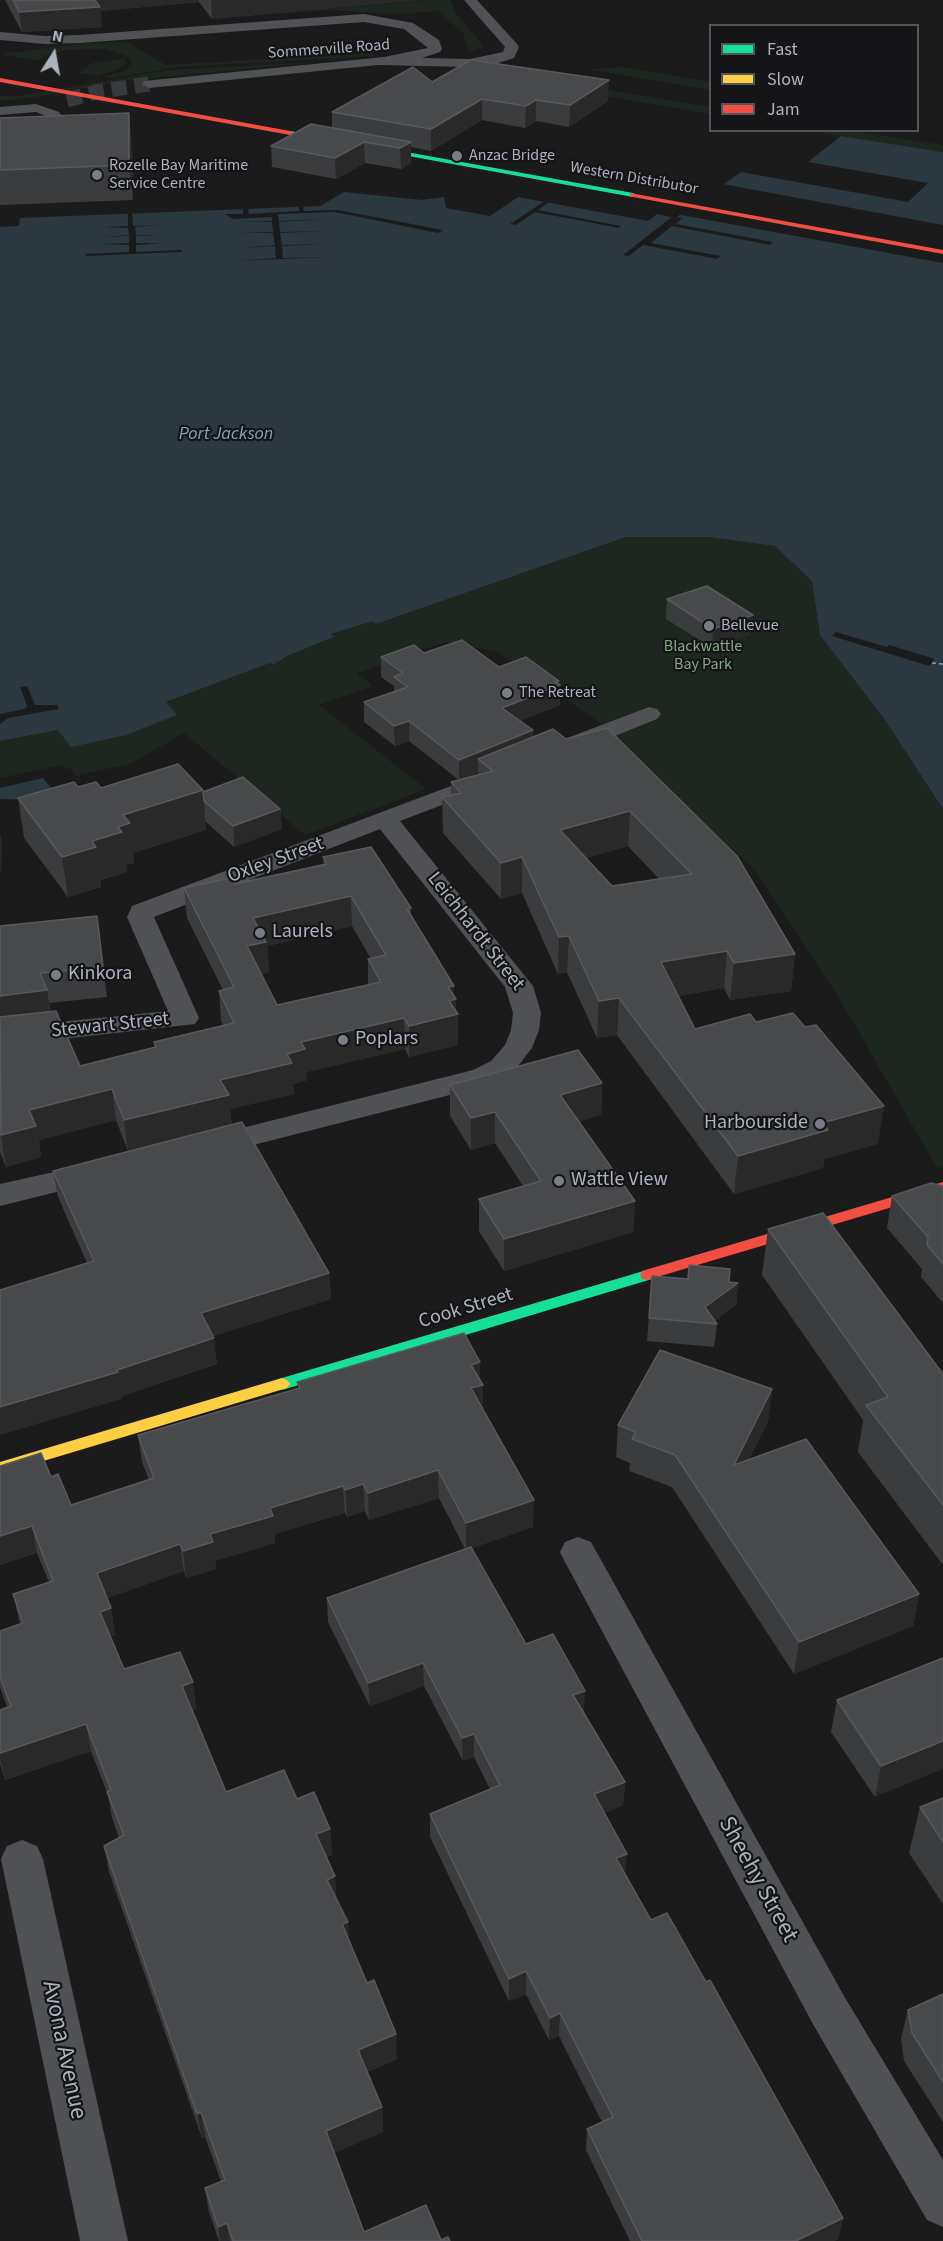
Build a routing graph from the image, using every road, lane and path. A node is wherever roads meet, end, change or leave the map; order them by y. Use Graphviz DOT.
graph roads {
  1 [pos="470,0"];
  2 [pos="492,27"];
  3 [pos="0,36"];
  4 [pos="435,50"];
  5 [pos="384,62"];
  6 [pos="0,69"];
  7 [pos="0,81"];
  8 [pos="149,84"];
  9 [pos="67,100"];
  10 [pos="3,109"];
  11 [pos="43,109"];
  12 [pos="4,128"];
  13 [pos="943,238"];
  14 [pos="943,252"];
  15 [pos="649,714"];
  16 [pos="551,754"];
  17 [pos="507,771"];
  18 [pos="386,820"];
  19 [pos="185,1018"];
  20 [pos="0,1037"];
  21 [pos="182,1153"];
  22 [pos="116,1168"];
  23 [pos="943,1187"];
  24 [pos="0,1195"];
  25 [pos="0,1468"];
  26 [pos="578,1552"];
  27 [pos="22,1859"];
  28 [pos="943,2204"];
  29 [pos="104,2241"];
  1 -- 2 [label="street, Sommerville Road"];
  2 -- 4 [label="street"];
  2 -- 5 [label="street, Sommerville Road"];
  3 -- 4 [label="street"];
  4 -- 5 [label="street"];
  5 -- 8 [label="street, Sommerville Road"];
  6 -- 13 [label="main road, Western Distributor"];
  7 -- 14 [label="main road, Western Distributor"];
  9 -- 11 [label="street"];
  10 -- 11 [label="street"];
  11 -- 12 [label="street"];
  15 -- 16 [label="street"];
  17 -- 18 [label="street"];
  18 -- 19 [label="street, Oxley Street"];
  18 -- 21 [label="street, Leichhardt Street"];
  19 -- 20 [label="street, Stewart Street"];
  22 -- 24 [label="street"];
  23 -- 25 [label="main road, Cook Street"];
  26 -- 28 [label="street, Sheehy Street"];
  27 -- 29 [label="street, Avona Avenue"];
}
